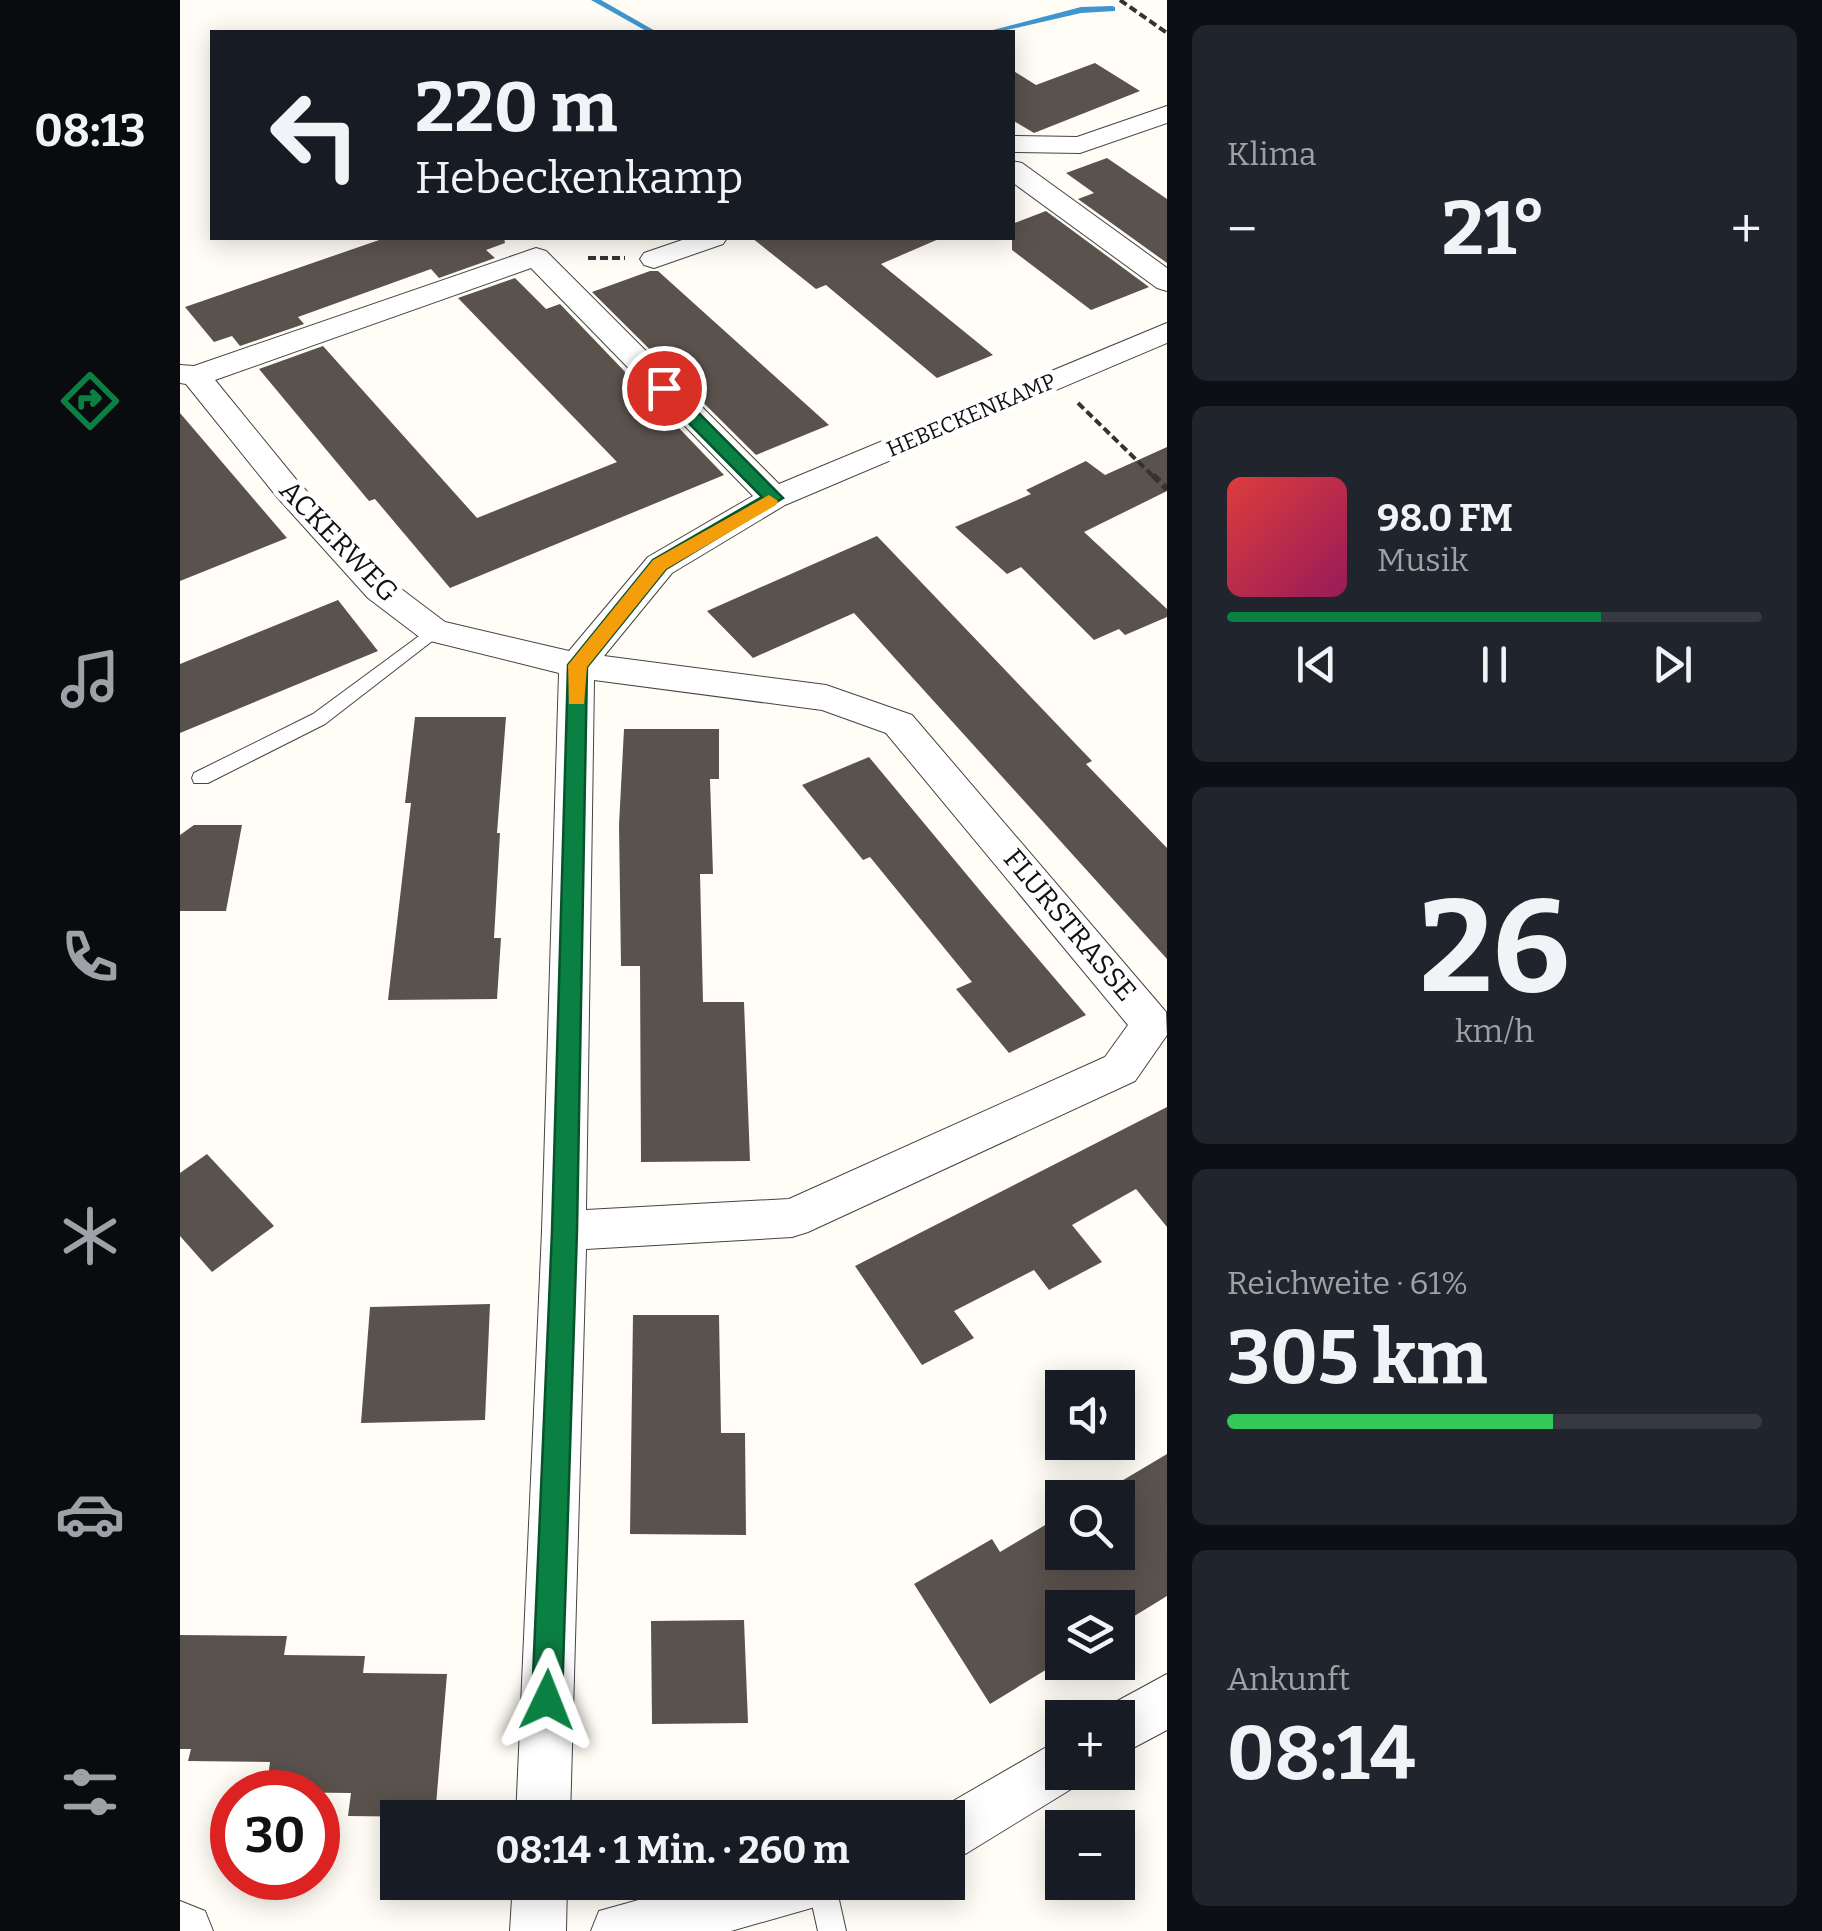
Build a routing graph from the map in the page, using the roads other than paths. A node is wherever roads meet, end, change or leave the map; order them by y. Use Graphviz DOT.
graph roads {
  1 [pos="1167,114"];
  2 [pos="1015,144"];
  3 [pos="1015,171"];
  4 [pos="707,240"];
  5 [pos="654,259"];
  6 [pos="1167,282"];
  7 [pos="1167,332"];
  8 [pos="188,375"];
  9 [pos="774,498"];
  10 [pos="434,632"];
  11 [pos="578,665"];
  12 [pos="201,778"];
  13 [pos="564,1231"];
  14 [pos="1167,1700"];
  15 [pos="1135,1720"];
  16 [pos="1045,1774"];
  17 [pos="543,1800"];
  18 [pos="965,1824"];
  19 [pos="539,1900"];
  20 [pos="746,1900"];
  21 [pos="824,1900"];
  22 [pos="538,1931"];
  23 [pos="619,1931"];
  24 [pos="832,1931"];
  1 -- 2 [label="street"];
  3 -- 6 [label="street"];
  4 -- 5 [label="street"];
  7 -- 9 [label="street, HEBECKENKAMP"];
  8 -- 9 [label="street, ACKERWEG"];
  8 -- 10 [label="street, ACKERWEG"];
  9 -- 11 [label="street, HEBECKENKAMP"];
  10 -- 11 [label="street, ACKERWEG"];
  10 -- 12 [label="lane"];
  11 -- 13 [label="street"];
  11 -- 13 [label="street, FLURSTRASSE"];
  13 -- 17 [label="street"];
  14 -- 15 [label="street"];
  16 -- 18 [label="street"];
  19 -- 22 [label="street"];
  20 -- 23 [label="street"];
  21 -- 24 [label="lane"];
}
